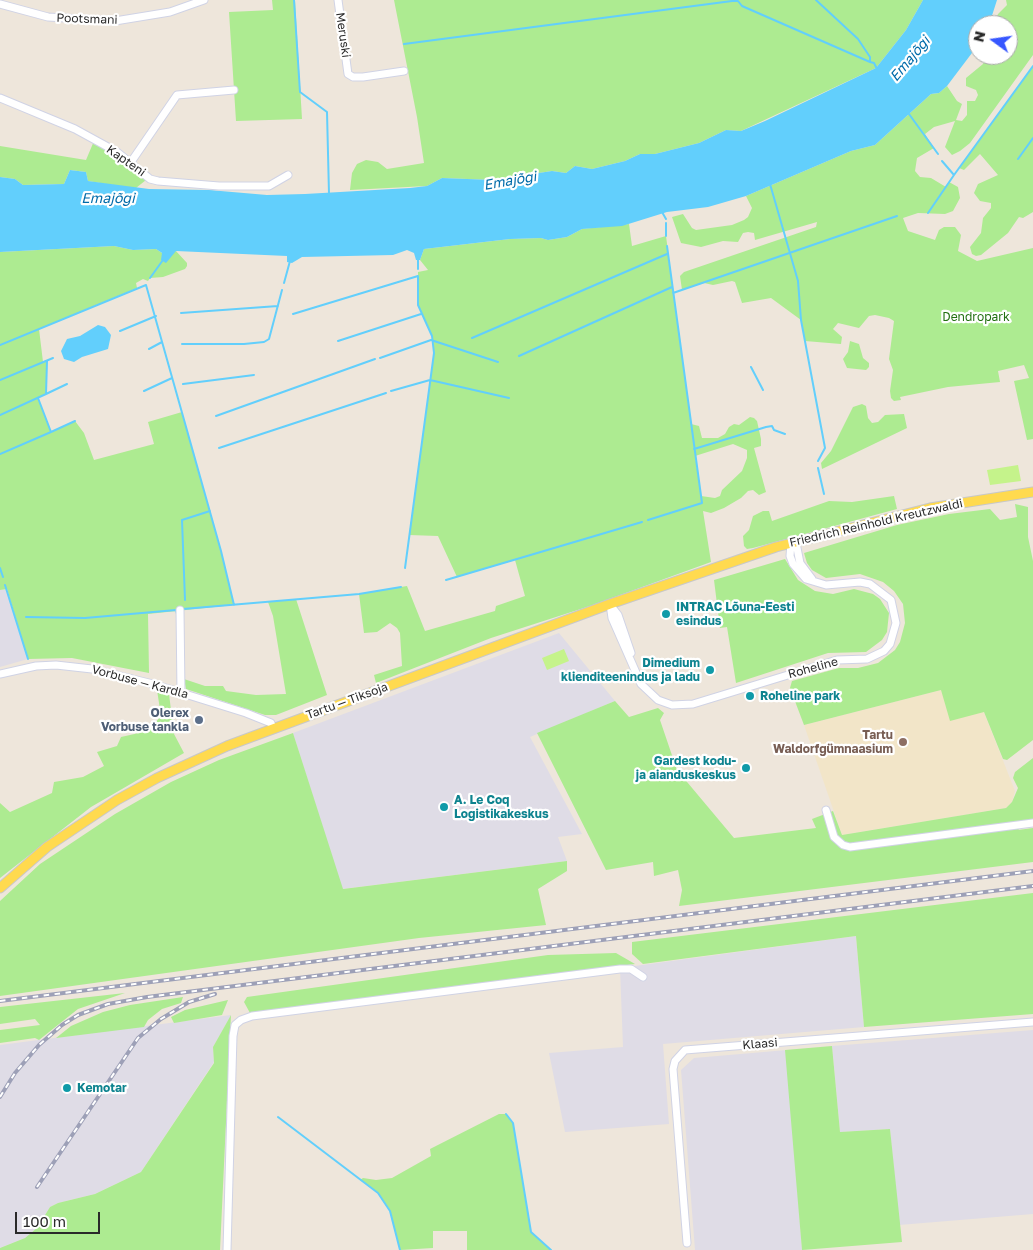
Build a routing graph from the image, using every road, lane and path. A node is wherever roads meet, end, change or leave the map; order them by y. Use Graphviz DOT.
graph roads {
  1 [pos="204,0"];
  2 [pos="338,0"];
  3 [pos="0,4"];
  4 [pos="404,71"];
  5 [pos="234,90"];
  6 [pos="0,98"];
  7 [pos="131,162"];
  8 [pos="288,175"];
  9 [pos="1033,492"];
  10 [pos="814,536"];
  11 [pos="791,543"];
  12 [pos="798,554"];
  13 [pos="721,564"];
  14 [pos="818,584"];
  15 [pos="610,604"];
  16 [pos="180,610"];
  17 [pos="0,674"];
  18 [pos="181,693"];
  19 [pos="273,728"];
  20 [pos="826,810"];
  21 [pos="1033,823"];
  22 [pos="0,888"];
  23 [pos="643,977"];
  24 [pos="1033,1022"];
  25 [pos="687,1243"];
  26 [pos="227,1250"];
  1 -- 3 [label="street, Pootsmani"];
  2 -- 4 [label="street, Meruski"];
  5 -- 7 [label="street"];
  6 -- 7 [label="street, Kapteni"];
  7 -- 8 [label="street, Kapteni"];
  9 -- 10 [label="main road, Friedrich Reinhold Kreutzwaldi"];
  10 -- 11 [label="main road, Friedrich Reinhold Kreutzwaldi"];
  10 -- 12 [label="street"];
  11 -- 12 [label="street"];
  11 -- 13 [label="main road, Friedrich Reinhold Kreutzwaldi"];
  11 -- 14 [label="street"];
  12 -- 14 [label="street"];
  13 -- 15 [label="main road, Tartu — Tiksoja"];
  14 -- 15 [label="street, Roheline"];
  15 -- 19 [label="main road, Tartu — Tiksoja"];
  16 -- 18 [label="street"];
  17 -- 18 [label="street, Vorbuse — Kardla"];
  18 -- 19 [label="street, Vorbuse — Kardla"];
  19 -- 22 [label="main road, Tartu — Tiksoja"];
  20 -- 21 [label="street"];
  23 -- 26 [label="street"];
  24 -- 25 [label="street, Klaasi"];
}
